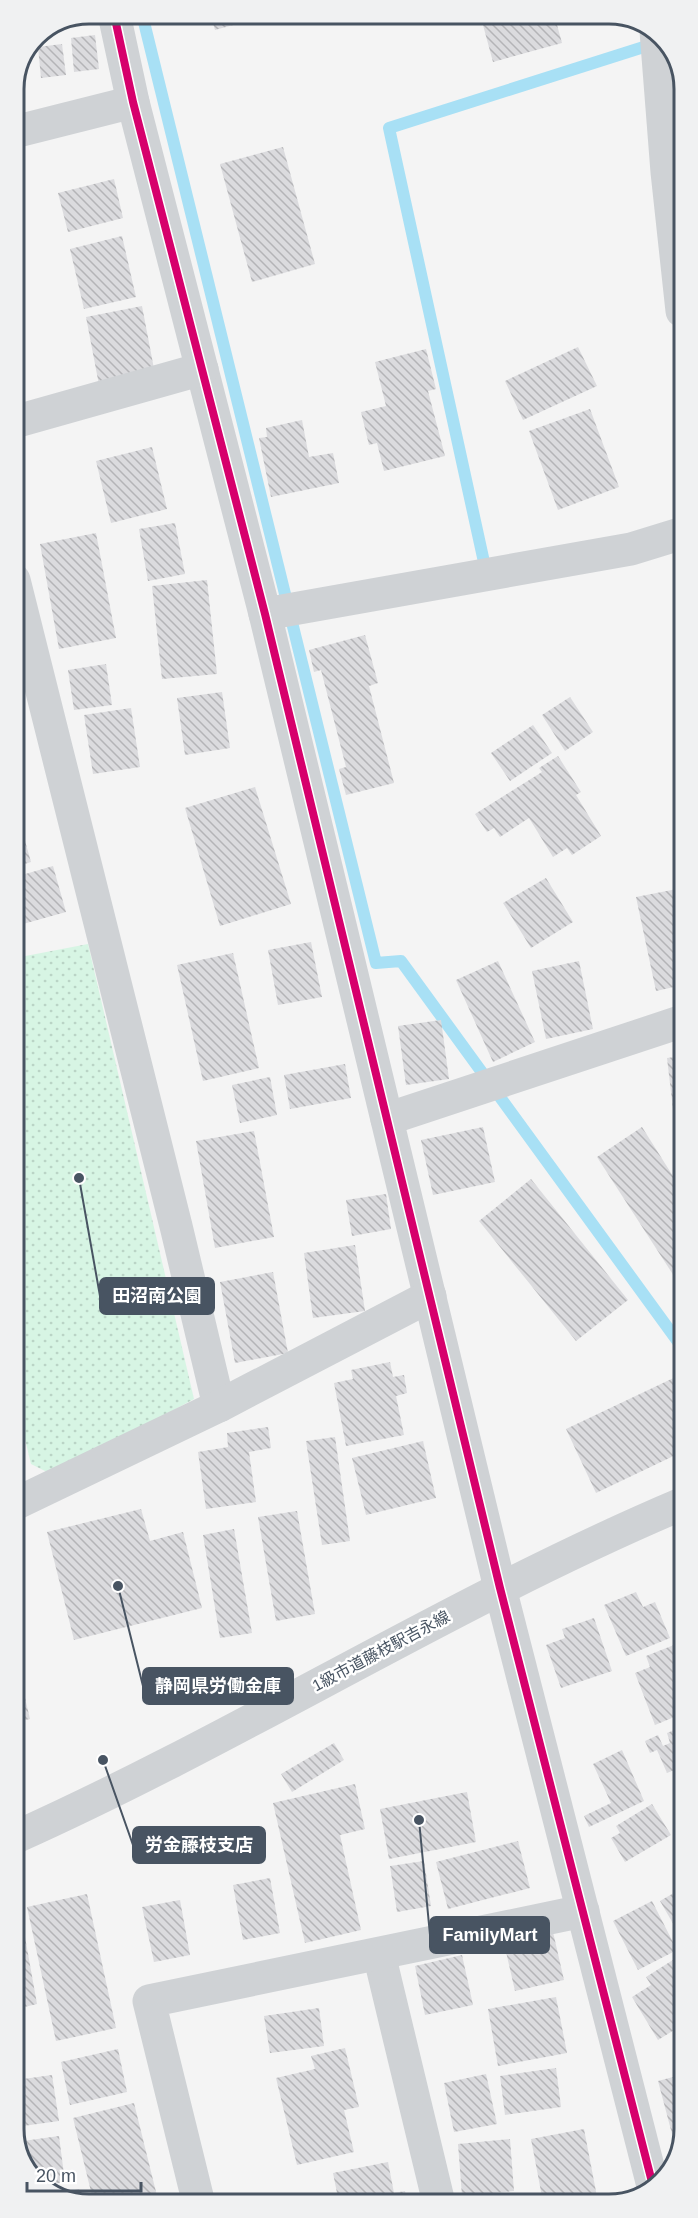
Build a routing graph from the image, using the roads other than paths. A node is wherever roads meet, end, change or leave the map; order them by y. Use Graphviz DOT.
graph roads {
  1 [pos="116,24"];
  2 [pos="658,46"];
  3 [pos="134,102"];
  4 [pos="24,130"];
  5 [pos="674,184"];
  6 [pos="202,369"];
  7 [pos="24,419"];
  8 [pos="674,536"];
  9 [pos="265,614"];
  10 [pos="24,620"];
  11 [pos="674,1024"];
  12 [pos="387,1119"];
  13 [pos="430,1296"];
  14 [pos="219,1406"];
  15 [pos="24,1500"];
  16 [pos="674,1508"];
  17 [pos="500,1588"];
  18 [pos="24,1833"];
  19 [pos="582,1911"];
  20 [pos="379,1954"];
  21 [pos="652,2178"];
  22 [pos="197,2194"];
  23 [pos="437,2194"];
  1 -- 3 [label="street"];
  2 -- 5 [label="street"];
  3 -- 4 [label="street"];
  3 -- 6 [label="street"];
  6 -- 7 [label="street"];
  6 -- 9 [label="street"];
  8 -- 9 [label="street"];
  9 -- 12 [label="street"];
  10 -- 14 [label="street"];
  11 -- 12 [label="street"];
  12 -- 13 [label="street"];
  13 -- 14 [label="street"];
  13 -- 17 [label="street"];
  14 -- 15 [label="street"];
  16 -- 17 [label="street, 1級市道藤枝駅吉永線"];
  17 -- 18 [label="street, 1級市道藤枝駅吉永線"];
  17 -- 19 [label="street"];
  19 -- 20 [label="street"];
  19 -- 21 [label="street"];
  20 -- 22 [label="street"];
  20 -- 23 [label="street"];
}
